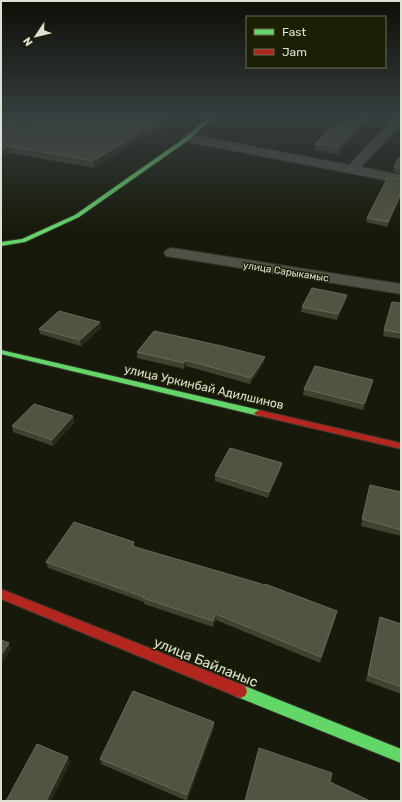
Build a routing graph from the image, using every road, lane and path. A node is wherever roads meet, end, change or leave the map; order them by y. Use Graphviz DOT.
graph roads {
  1 [pos="165,154"];
  2 [pos="272,154"];
  3 [pos="366,154"];
  4 [pos="352,170"];
  5 [pos="401,179"];
  6 [pos="1,244"];
  7 [pos="172,253"];
  8 [pos="401,289"];
  9 [pos="1,352"];
  10 [pos="401,446"];
  11 [pos="1,594"];
  12 [pos="401,756"];
  1 -- 6 [label="street"];
  2 -- 4 [label="street"];
  3 -- 4 [label="street"];
  4 -- 5 [label="street"];
  7 -- 8 [label="street, улица Сарыкамыс"];
  9 -- 10 [label="street, улица Уркинбай Адилшинов"];
  11 -- 12 [label="street, улица Байланыс"];
}
